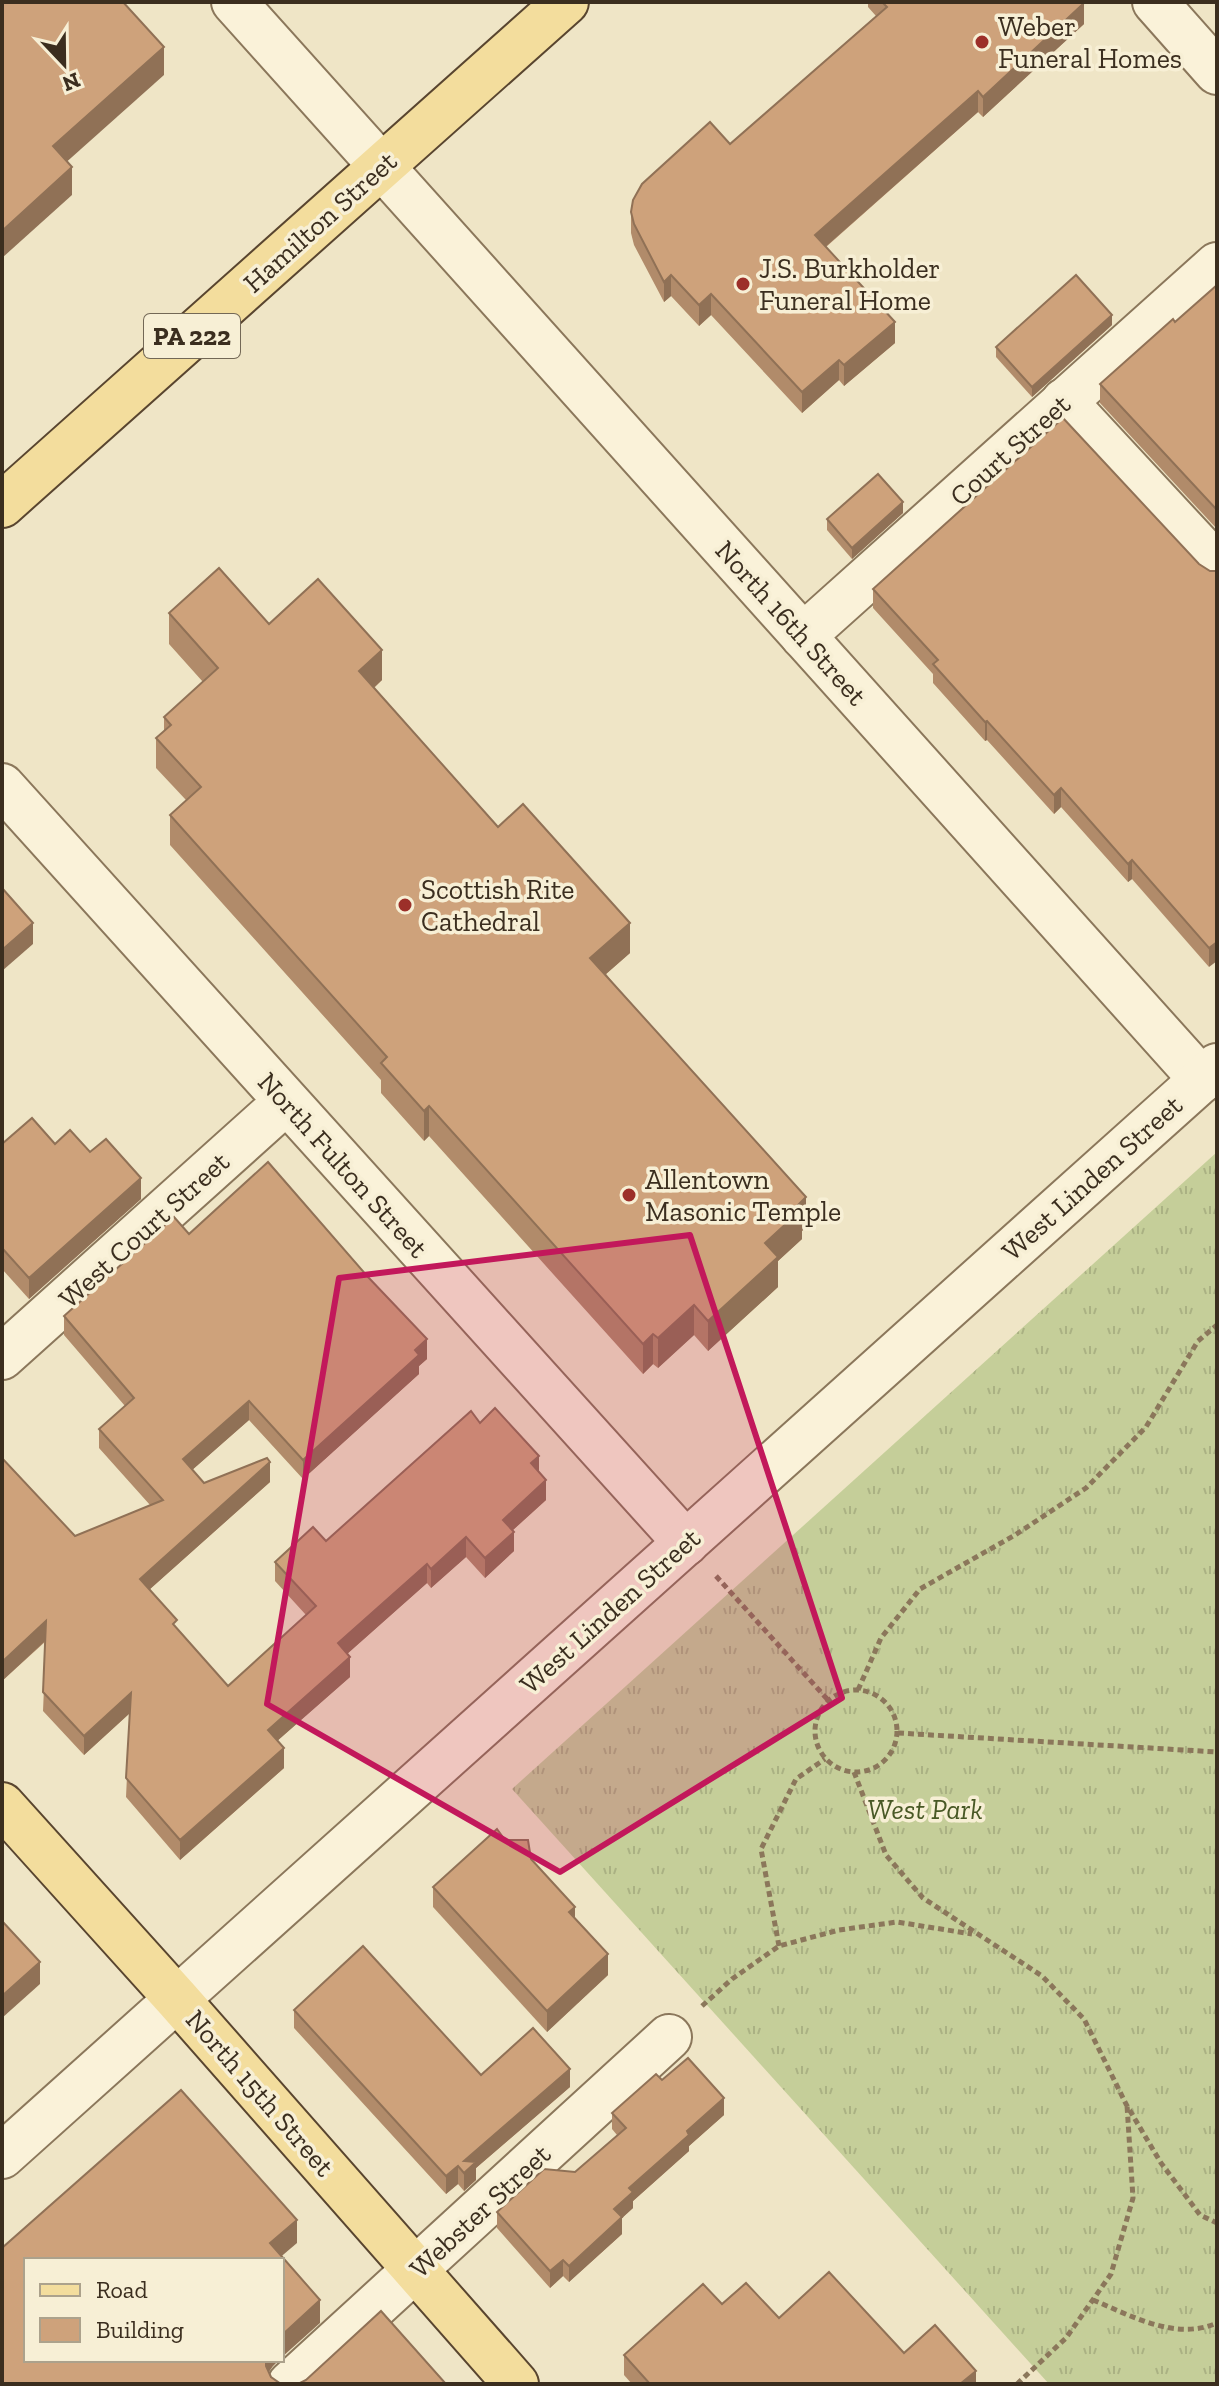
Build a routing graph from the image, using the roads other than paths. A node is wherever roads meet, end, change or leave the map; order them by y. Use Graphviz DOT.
graph roads {
  1 [pos="234,2"];
  2 [pos="566,2"];
  3 [pos="1155,2"];
  4 [pos="1217,72"];
  5 [pos="382,167"];
  6 [pos="1217,265"];
  7 [pos="1064,401"];
  8 [pos="2,505"];
  9 [pos="1217,566"];
  10 [pos="803,636"];
  11 [pos="2,786"];
  12 [pos="1209,1073"];
  13 [pos="286,1102"];
  14 [pos="2,1357"];
  15 [pos="686,1543"];
  16 [pos="2,1805"];
  17 [pos="177,1999"];
  18 [pos="669,2037"];
  19 [pos="2,2156"];
  20 [pos="415,2271"];
  21 [pos="290,2384"];
  22 [pos="516,2384"];
  1 -- 5 [label="street, North 16th Street"];
  2 -- 5 [label="main road, Hamilton Street / PA 222"];
  3 -- 4 [label="street"];
  5 -- 8 [label="main road, Hamilton Street / PA 222"];
  5 -- 10 [label="street, North 16th Street"];
  6 -- 7 [label="street, Court Street"];
  7 -- 9 [label="street"];
  7 -- 10 [label="street, Court Street"];
  10 -- 12 [label="street, North 16th Street"];
  11 -- 13 [label="street, North Fulton Street"];
  12 -- 15 [label="street, West Linden Street"];
  13 -- 14 [label="street, West Court Street"];
  13 -- 15 [label="street, North Fulton Street"];
  15 -- 17 [label="street, West Linden Street"];
  16 -- 17 [label="main road, North 15th Street"];
  17 -- 19 [label="street, West Linden Street"];
  17 -- 20 [label="main road, North 15th Street"];
  18 -- 20 [label="street, Webster Street"];
  20 -- 21 [label="street, Webster Street"];
  20 -- 22 [label="main road, North 15th Street"];
}
